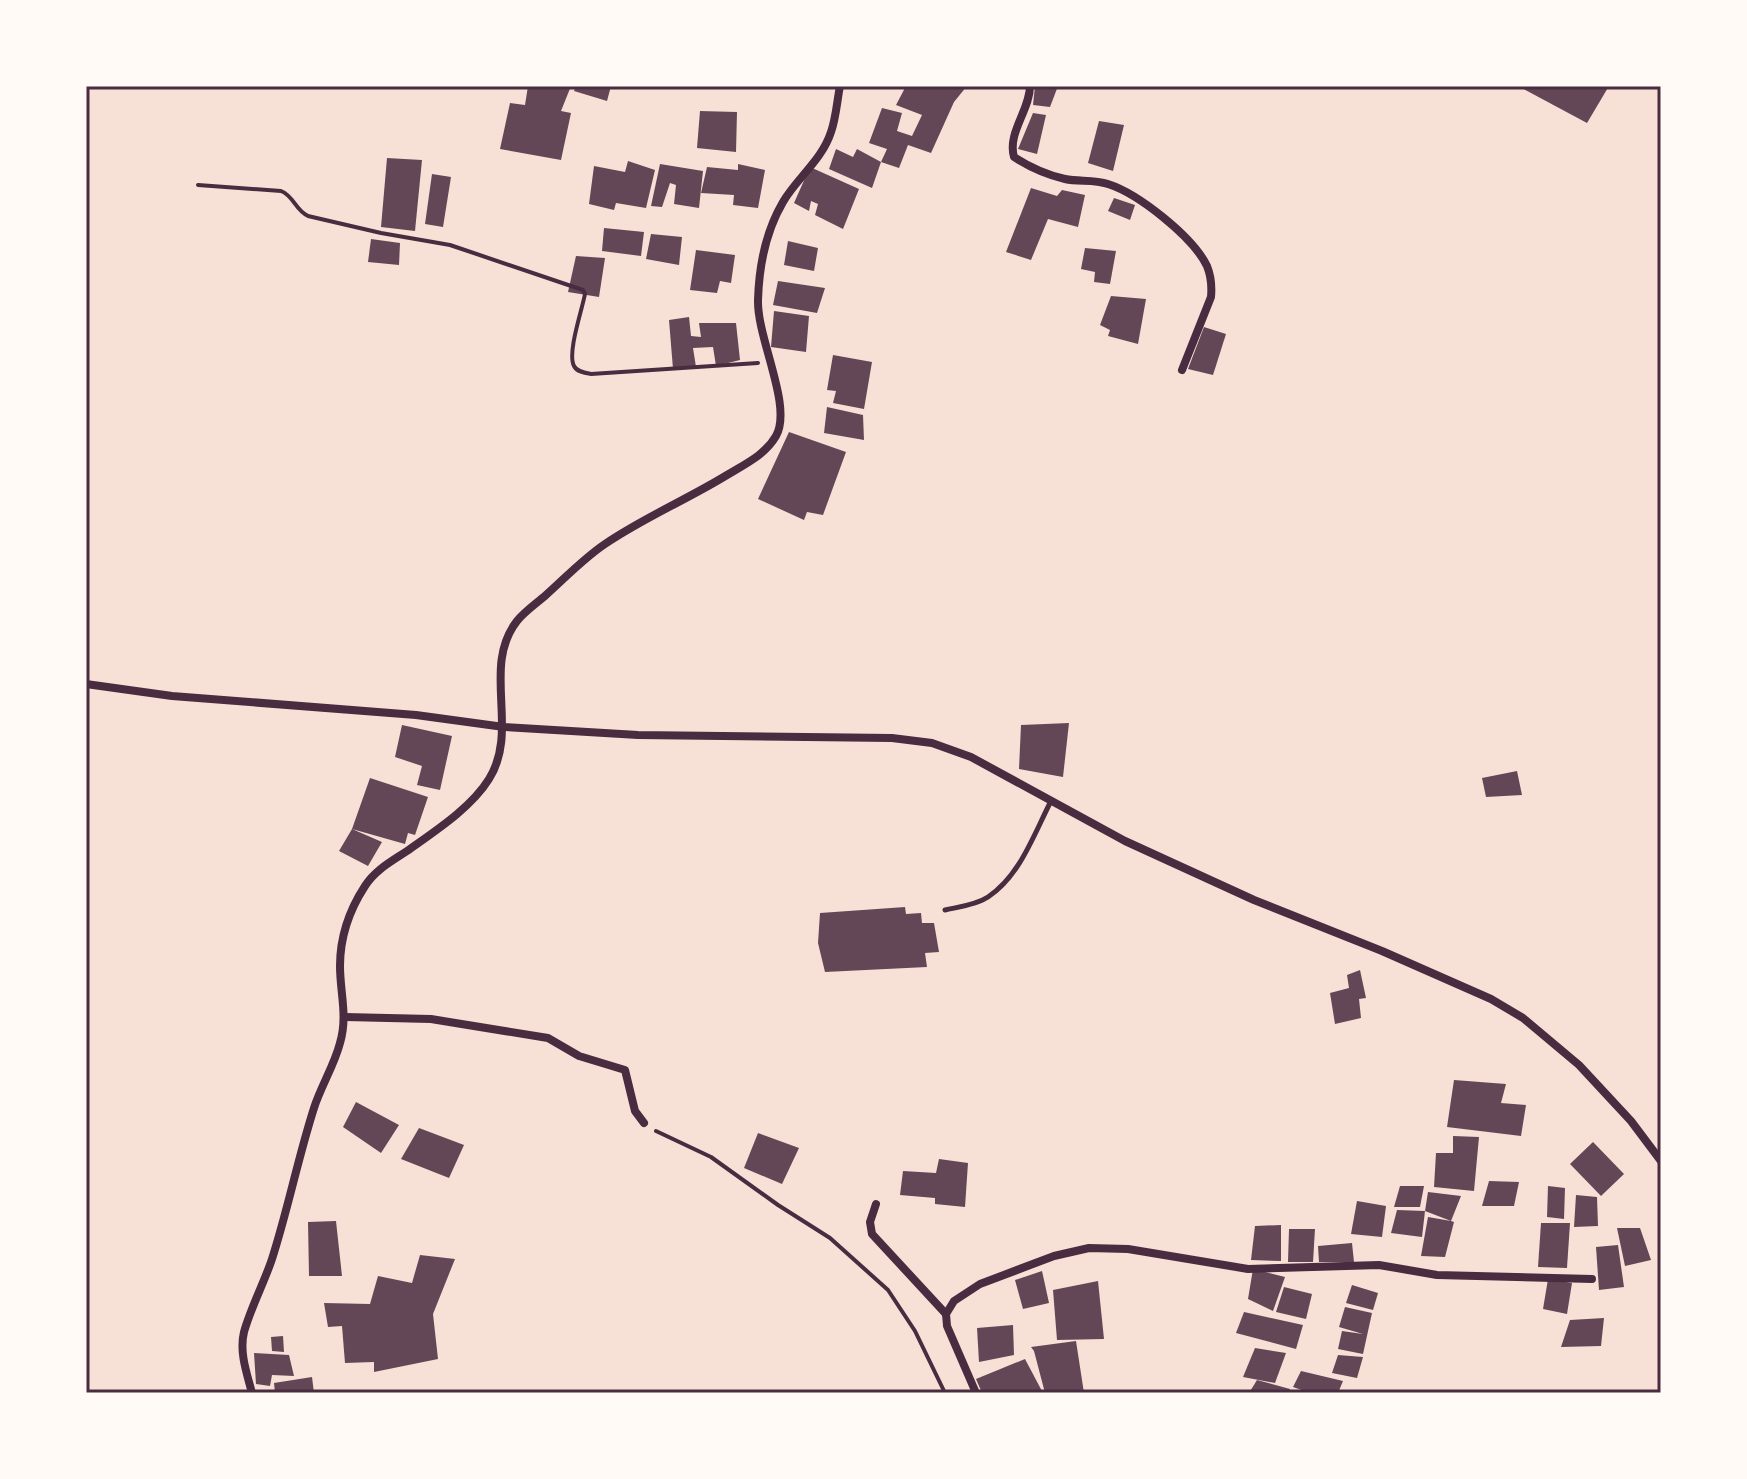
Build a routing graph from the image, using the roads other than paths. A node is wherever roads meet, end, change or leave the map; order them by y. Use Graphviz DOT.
graph roads {
  1 [pos="840,86"];
  2 [pos="1030,86"];
  3 [pos="1182,370"];
  4 [pos="86,684"];
  5 [pos="504,727"];
  6 [pos="1051,801"];
  7 [pos="945,910"];
  8 [pos="345,1017"];
  9 [pos="644,1123"];
  10 [pos="1661,1161"];
  11 [pos="876,1204"];
  12 [pos="1592,1279"];
  13 [pos="946,1314"];
  14 [pos="252,1393"];
  15 [pos="976,1393"];
  1 -- 5 [label="street"];
  2 -- 3 [label="street"];
  4 -- 5 [label="street"];
  5 -- 6 [label="street"];
  5 -- 8 [label="street"];
  6 -- 7 [label="lane"];
  6 -- 10 [label="street"];
  8 -- 9 [label="street"];
  8 -- 14 [label="street"];
  11 -- 13 [label="street"];
  12 -- 13 [label="street"];
  13 -- 15 [label="street"];
}
